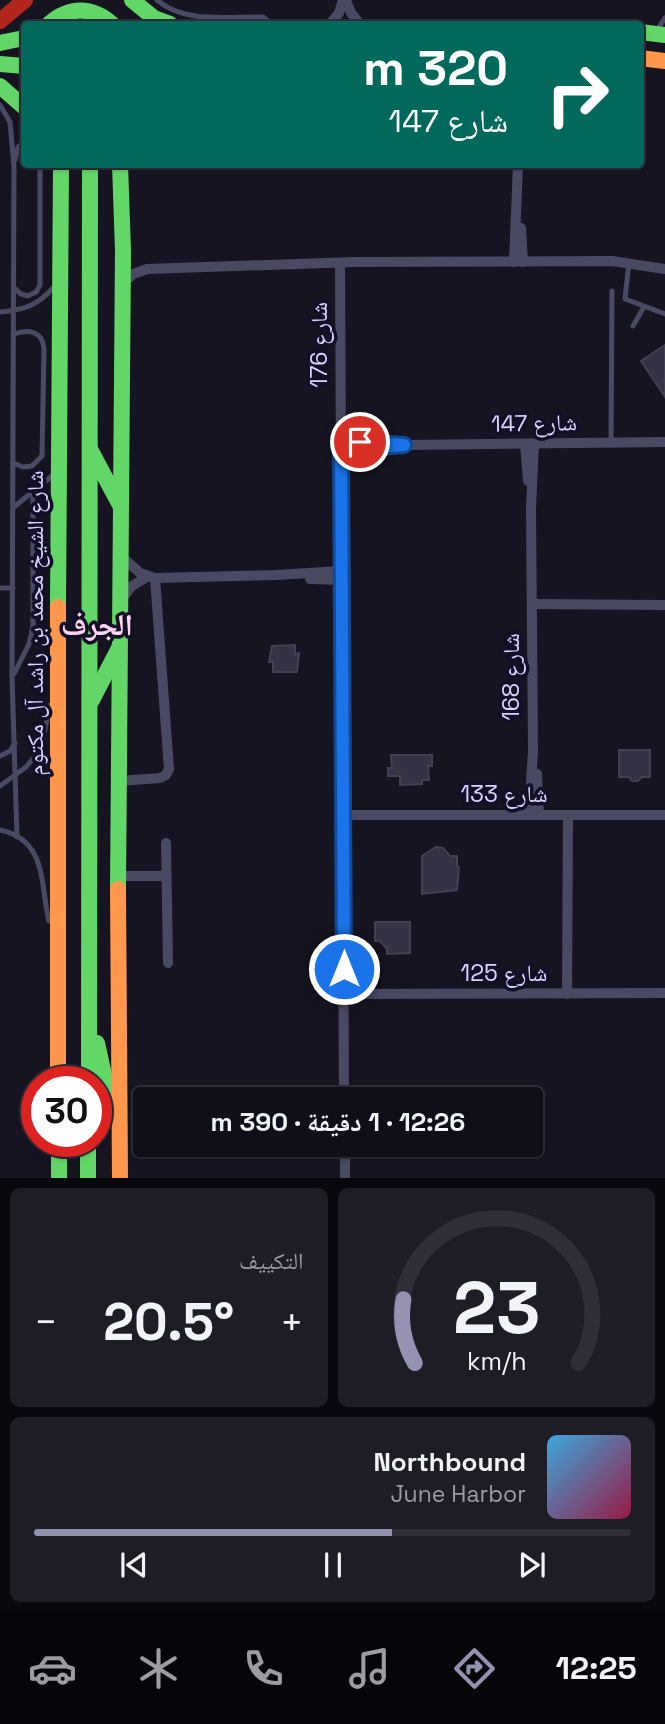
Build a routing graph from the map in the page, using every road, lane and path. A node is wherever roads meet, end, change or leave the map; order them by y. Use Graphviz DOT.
graph roads {
  1 [pos="26,0"];
  2 [pos="57,0"];
  3 [pos="132,0"];
  4 [pos="157,0"];
  5 [pos="344,0"];
  6 [pos="108,18"];
  7 [pos="665,18"];
  8 [pos="51,21"];
  9 [pos="162,21"];
  10 [pos="268,21"];
  11 [pos="332,21"];
  12 [pos="358,21"];
  13 [pos="0,22"];
  14 [pos="654,34"];
  15 [pos="21,39"];
  16 [pos="0,43"];
  17 [pos="644,58"];
  18 [pos="665,61"];
  19 [pos="0,64"];
  20 [pos="21,66"];
  21 [pos="0,86"];
  22 [pos="21,104"];
  23 [pos="0,105"];
  24 [pos="21,144"];
  25 [pos="13,167"];
  26 [pos="40,168"];
  27 [pos="54,168"];
  28 [pos="61,168"];
  29 [pos="90,168"];
  30 [pos="102,168"];
  31 [pos="120,168"];
  32 [pos="518,168"];
  33 [pos="61,188"];
  34 [pos="89,211"];
  35 [pos="123,251"];
  36 [pos="519,262"];
  37 [pos="629,262"];
  38 [pos="340,263"];
  39 [pos="147,269"];
  40 [pos="665,269"];
  41 [pos="58,280"];
  42 [pos="122,284"];
  43 [pos="14,288"];
  44 [pos="612,291"];
  45 [pos="644,307"];
  46 [pos="15,311"];
  47 [pos="0,312"];
  48 [pos="665,314"];
  49 [pos="633,326"];
  50 [pos="14,334"];
  51 [pos="665,442"];
  52 [pos="611,443"];
  53 [pos="530,444"];
  54 [pos="341,446"];
  55 [pos="89,447"];
  56 [pos="13,463"];
  57 [pos="58,472"];
  58 [pos="33,492"];
  59 [pos="13,508"];
  60 [pos="121,508"];
  61 [pos="121,556"];
  62 [pos="342,575"];
  63 [pos="151,577"];
  64 [pos="13,587"];
  65 [pos="0,588"];
  66 [pos="121,600"];
  67 [pos="665,605"];
  68 [pos="532,607"];
  69 [pos="119,648"];
  70 [pos="12,677"];
  71 [pos="57,694"];
  72 [pos="91,702"];
  73 [pos="15,743"];
  74 [pos="0,756"];
  75 [pos="16,776"];
  76 [pos="119,781"];
  77 [pos="0,786"];
  78 [pos="343,815"];
  79 [pos="534,815"];
  80 [pos="568,815"];
  81 [pos="665,815"];
  82 [pos="0,830"];
  83 [pos="17,837"];
  84 [pos="166,843"];
  85 [pos="118,876"];
  86 [pos="166,876"];
  87 [pos="58,940"];
  88 [pos="168,963"];
  89 [pos="665,993"];
  90 [pos="568,994"];
  91 [pos="344,995"];
  92 [pos="89,1021"];
  93 [pos="58,1066"];
  94 [pos="89,1066"];
  95 [pos="344,1087"];
  96 [pos="119,1121"];
  97 [pos="59,1157"];
  98 [pos="89,1157"];
  99 [pos="345,1157"];
  100 [pos="122,1176"];
  101 [pos="59,1178"];
  102 [pos="88,1178"];
  103 [pos="345,1178"];
  1 -- 13 [label="main road"];
  2 -- 8 [label="main road"];
  3 -- 9 [label="main road"];
  4 -- 10 [label="lane"];
  5 -- 11 [label="street"];
  5 -- 12 [label="street"];
  6 -- 8 [label="main road"];
  7 -- 14 [label="lane"];
  15 -- 16 [label="main road"];
  17 -- 18 [label="main road"];
  19 -- 20 [label="main road"];
  21 -- 22 [label="main road"];
  23 -- 25 [label="lane"];
  24 -- 25 [label="lane"];
  25 -- 43 [label="lane"];
  26 -- 43 [label="lane"];
  27 -- 33 [label="main road"];
  28 -- 33 [label="main road, شارع الشيخ محمد بن راشد آل مكتوم"];
  29 -- 34 [label="main road"];
  30 -- 34 [label="main road"];
  31 -- 35 [label="main road"];
  32 -- 36 [label="street"];
  33 -- 41 [label="main road, شارع الشيخ محمد بن راشد آل مكتوم"];
  34 -- 55 [label="main road"];
  35 -- 39 [label="street"];
  35 -- 42 [label="main road"];
  36 -- 37 [label="street"];
  36 -- 38 [label="street"];
  37 -- 40 [label="street"];
  37 -- 45 [label="lane"];
  38 -- 39 [label="street"];
  38 -- 54 [label="street, شارع 176"];
  39 -- 42 [label="street"];
  41 -- 46 [label="lane"];
  41 -- 57 [label="main road, شارع الشيخ محمد بن راشد آل مكتوم"];
  42 -- 60 [label="main road"];
  43 -- 46 [label="lane"];
  44 -- 52 [label="lane"];
  45 -- 48 [label="lane"];
  45 -- 49 [label="lane"];
  46 -- 47 [label="lane"];
  46 -- 50 [label="lane"];
  50 -- 56 [label="lane"];
  50 -- 56 [label="lane"];
  51 -- 52 [label="street, شارع 147"];
  52 -- 53 [label="street, شارع 147"];
  53 -- 54 [label="street, شارع 147"];
  53 -- 68 [label="street, شارع 168"];
  54 -- 62 [label="street, شارع 176"];
  55 -- 60 [label="main road"];
  55 -- 72 [label="main road"];
  56 -- 59 [label="lane"];
  57 -- 58 [label="lane"];
  57 -- 71 [label="main road, شارع الشيخ محمد بن راشد آل مكتوم"];
  58 -- 59 [label="lane"];
  58 -- 70 [label="lane"];
  59 -- 64 [label="lane"];
  60 -- 61 [label="main road"];
  61 -- 63 [label="street"];
  61 -- 66 [label="main road"];
  62 -- 63 [label="street"];
  62 -- 78 [label="street, شارع 176"];
  63 -- 66 [label="street"];
  63 -- 76 [label="street"];
  64 -- 65 [label="lane"];
  64 -- 70 [label="lane"];
  66 -- 69 [label="main road"];
  67 -- 68 [label="street"];
  68 -- 79 [label="street, شارع 168"];
  69 -- 72 [label="main road"];
  69 -- 76 [label="main road"];
  70 -- 73 [label="lane"];
  71 -- 75 [label="lane"];
  71 -- 87 [label="main road, شارع الشيخ محمد بن راشد آل مكتوم"];
  72 -- 92 [label="main road"];
  73 -- 74 [label="lane"];
  73 -- 75 [label="lane"];
  75 -- 77 [label="lane"];
  75 -- 83 [label="lane"];
  76 -- 85 [label="main road"];
  78 -- 79 [label="street, شارع 133"];
  78 -- 91 [label="street, شارع 176"];
  79 -- 80 [label="street, شارع 133"];
  80 -- 81 [label="street, شارع 133"];
  80 -- 90 [label="street"];
  82 -- 83 [label="lane"];
  83 -- 87 [label="lane"];
  84 -- 86 [label="street"];
  85 -- 86 [label="street"];
  85 -- 96 [label="main road"];
  86 -- 88 [label="street"];
  87 -- 93 [label="main road, شارع الشيخ محمد بن راشد آل مكتوم"];
  89 -- 90 [label="street, شارع 125"];
  90 -- 91 [label="street, شارع 125"];
  91 -- 95 [label="street, شارع 176"];
  92 -- 94 [label="main road"];
  92 -- 96 [label="main road"];
  96 -- 100 [label="main road"];
  97 -- 101 [label="main road"];
  98 -- 102 [label="main road"];
  99 -- 103 [label="street"];
}
